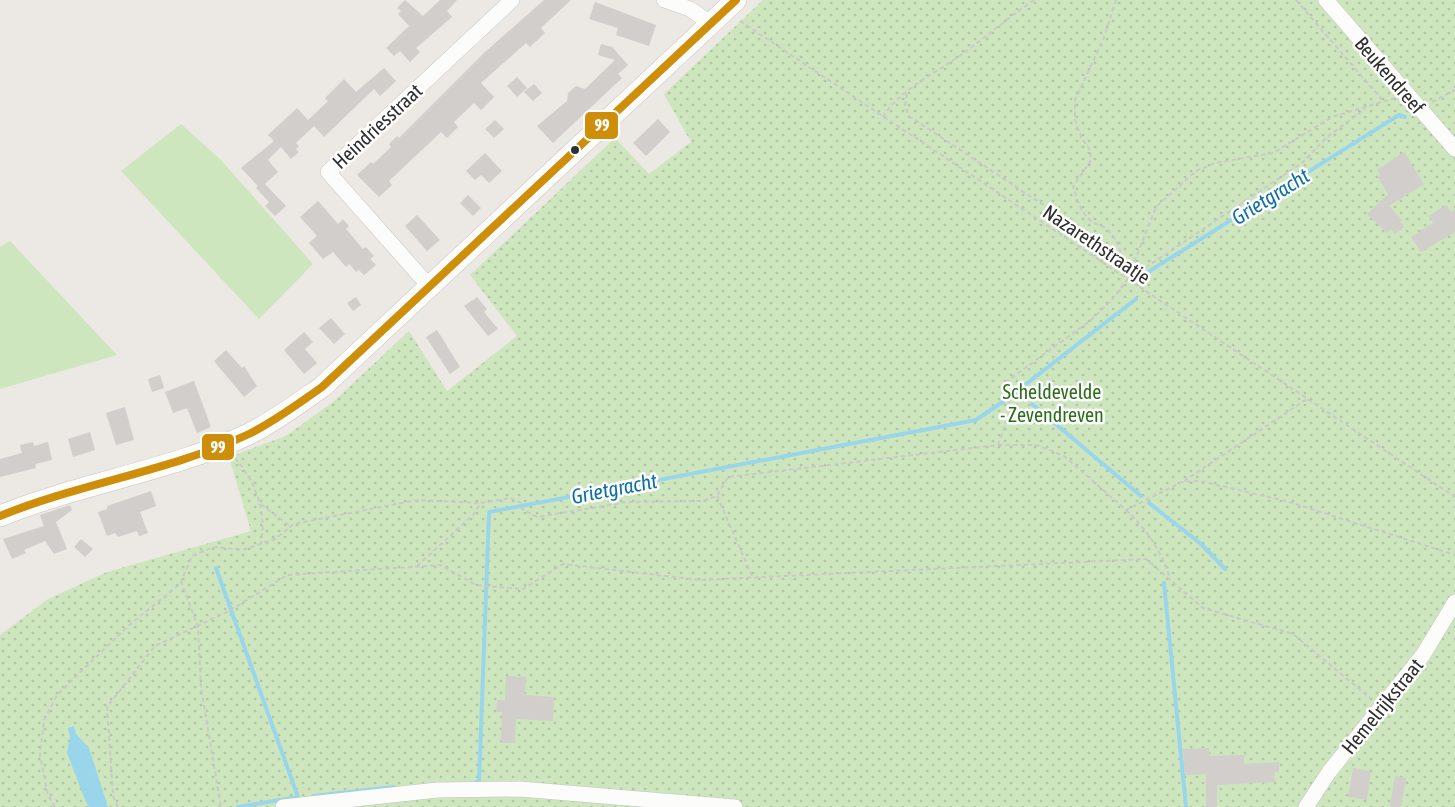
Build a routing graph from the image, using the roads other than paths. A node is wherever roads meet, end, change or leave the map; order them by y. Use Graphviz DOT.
graph roads {
  1 [pos="512,0"];
  2 [pos="664,0"];
  3 [pos="1326,0"];
  4 [pos="731,4"];
  5 [pos="710,23"];
  6 [pos="1455,149"];
  7 [pos="429,286"];
  8 [pos="0,516"];
  9 [pos="1455,602"];
  10 [pos="283,807"];
  11 [pos="735,807"];
  12 [pos="1306,807"];
  1 -- 7 [label="street, Heindriesstraat"];
  2 -- 5 [label="street"];
  3 -- 6 [label="street, Beukendreef"];
  4 -- 5 [label="street"];
  5 -- 7 [label="street"];
  7 -- 8 [label="street"];
  9 -- 12 [label="street, Hemelrijkstraat"];
  10 -- 11 [label="street"];
}
